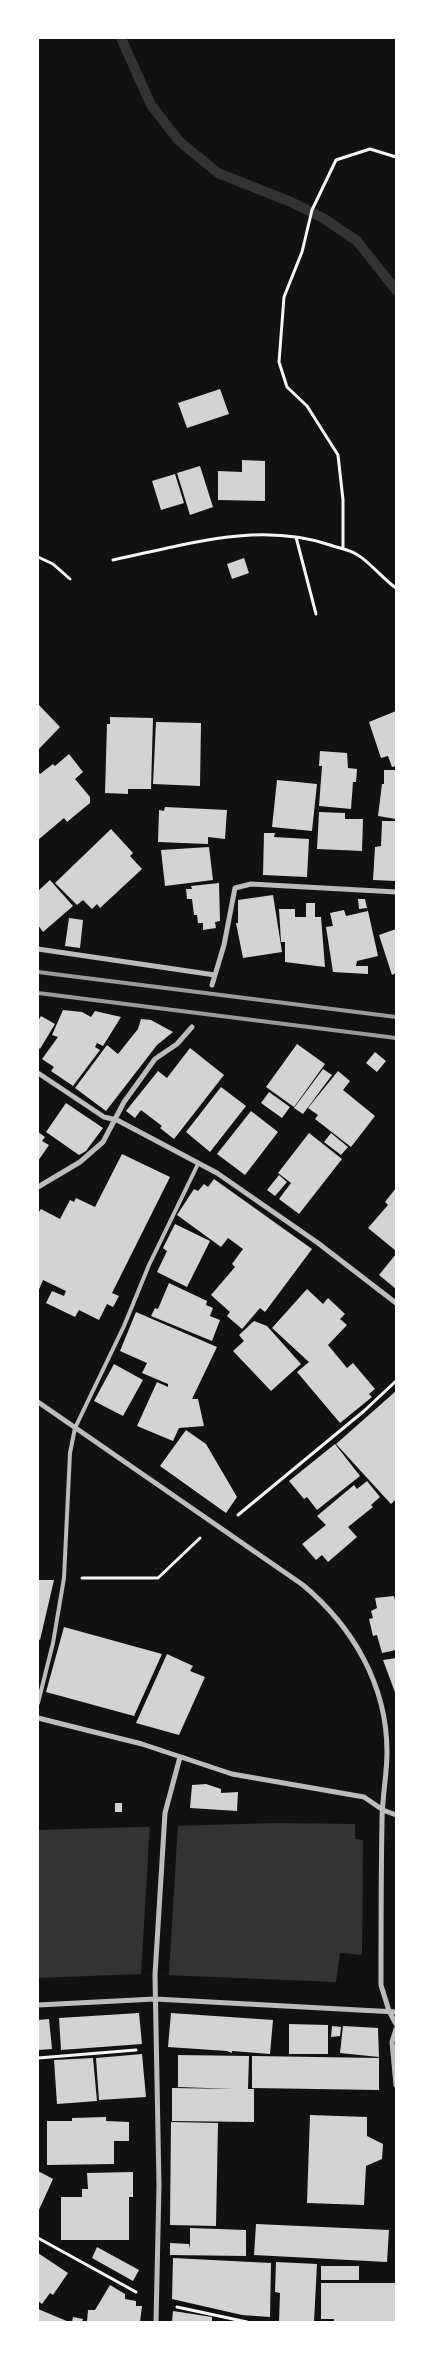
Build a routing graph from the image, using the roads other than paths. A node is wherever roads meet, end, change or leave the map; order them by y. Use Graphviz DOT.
graph roads {
  1 [pos="396,892"];
  2 [pos="38,949"];
  3 [pos="215,976"];
  4 [pos="212,984"];
  5 [pos="192,1028"];
  6 [pos="38,1073"];
  7 [pos="116,1120"];
  8 [pos="198,1164"];
  9 [pos="38,1187"];
  10 [pos="396,1303"];
  11 [pos="38,1402"];
  12 [pos="75,1428"];
  13 [pos="38,1704"];
  14 [pos="38,1718"];
  15 [pos="180,1757"];
  16 [pos="383,1810"];
  17 [pos="396,1815"];
  18 [pos="155,1999"];
  19 [pos="38,2006"];
  20 [pos="389,2011"];
  21 [pos="396,2012"];
  22 [pos="396,2024"];
  23 [pos="396,2029"];
  24 [pos="396,2084"];
  25 [pos="156,2322"];
  1 -- 3 [label="street"];
  2 -- 3 [label="street"];
  3 -- 4 [label="street"];
  5 -- 7 [label="street"];
  6 -- 7 [label="street"];
  7 -- 8 [label="street"];
  7 -- 9 [label="street"];
  8 -- 10 [label="street"];
  8 -- 12 [label="lane"];
  11 -- 12 [label="street"];
  12 -- 13 [label="lane"];
  12 -- 16 [label="street"];
  14 -- 15 [label="street"];
  15 -- 16 [label="street"];
  15 -- 18 [label="street"];
  16 -- 17 [label="street"];
  16 -- 20 [label="street"];
  18 -- 19 [label="street"];
  18 -- 20 [label="street"];
  18 -- 25 [label="street"];
  20 -- 21 [label="street"];
  20 -- 22 [label="street"];
  23 -- 24 [label="street"];
}
